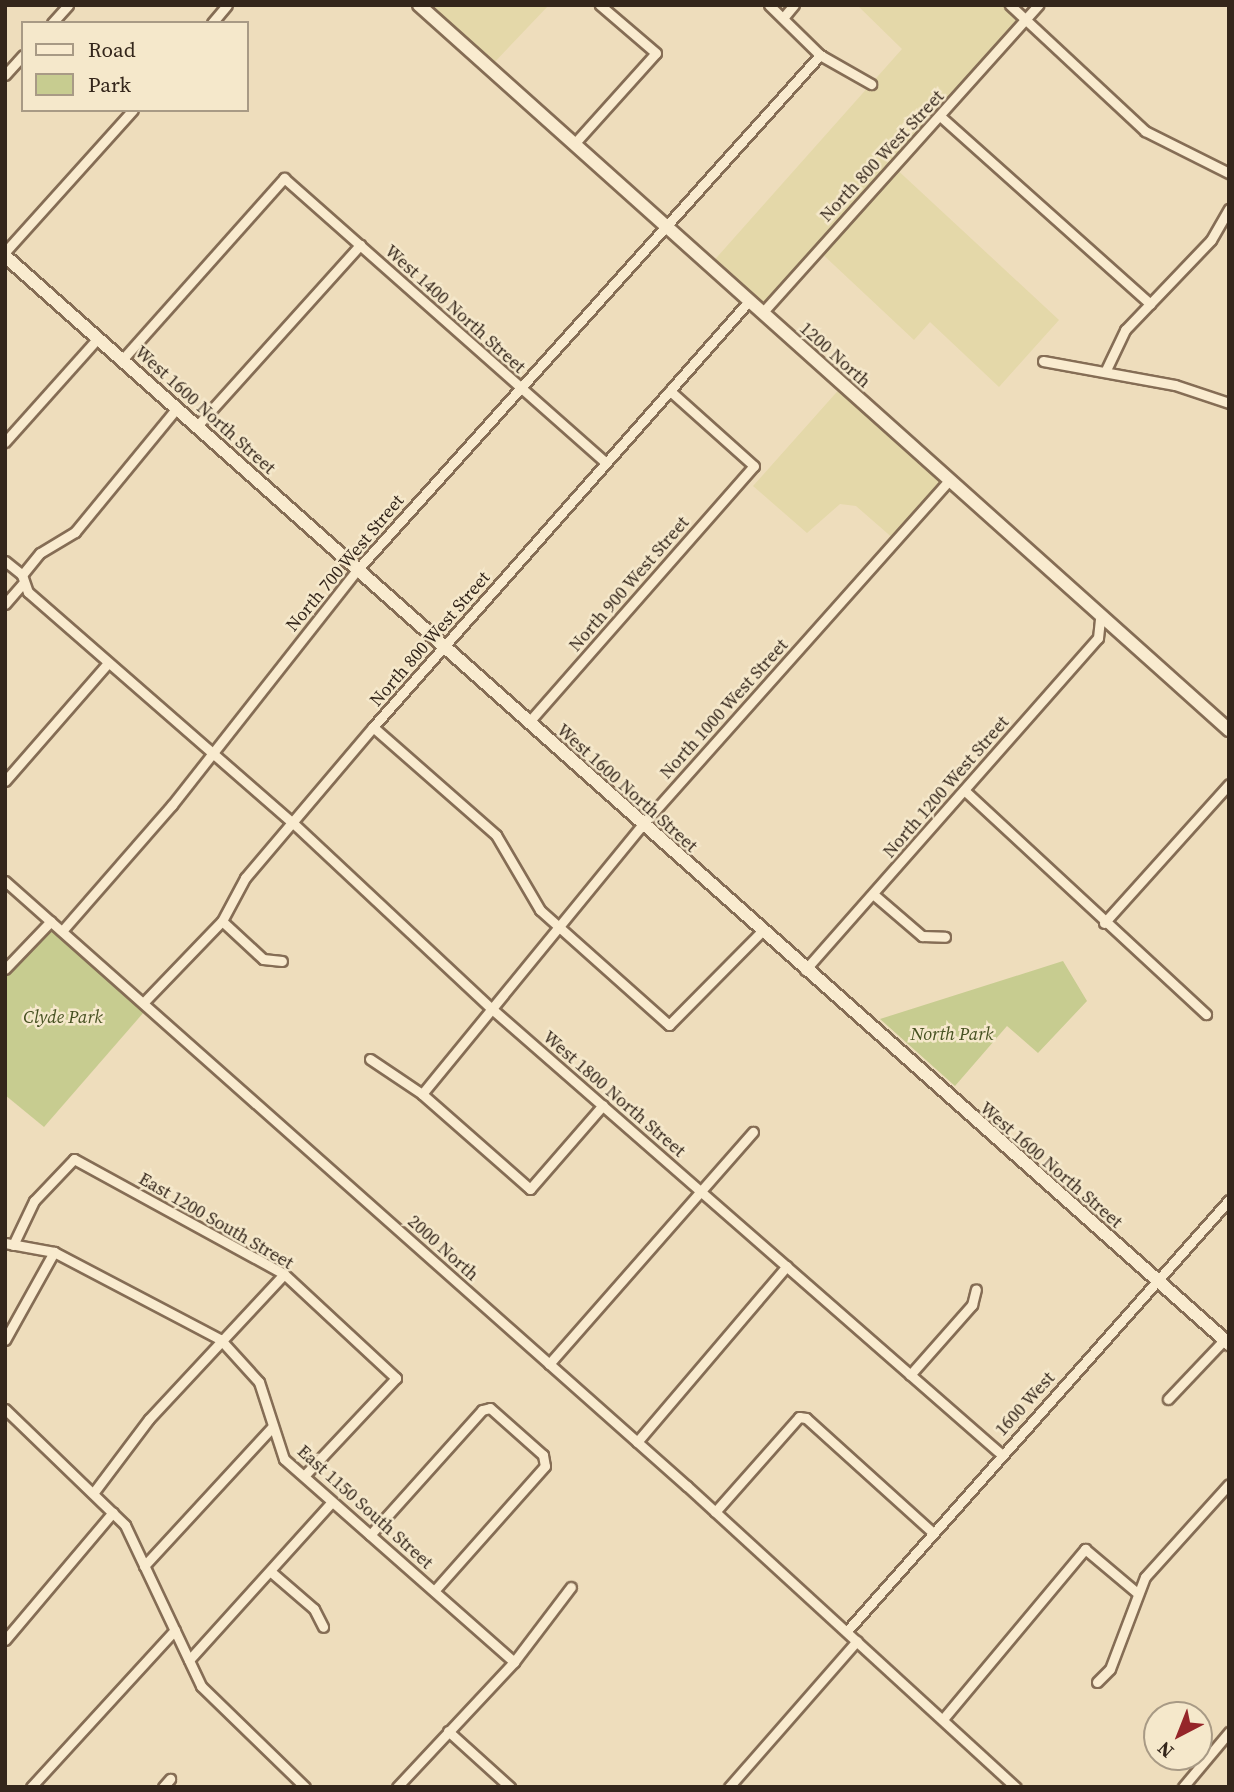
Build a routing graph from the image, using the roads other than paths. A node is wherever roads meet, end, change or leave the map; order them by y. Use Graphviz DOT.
graph roads {
  1 [pos="68,5"];
  2 [pos="227,5"];
  3 [pos="419,5"];
  4 [pos="600,5"];
  5 [pos="769,5"];
  6 [pos="794,5"];
  7 [pos="1010,5"];
  8 [pos="1038,5"];
  9 [pos="783,18"];
  10 [pos="1026,20"];
  11 [pos="54,21"];
  12 [pos="214,21"];
  13 [pos="820,55"];
  14 [pos="21,57"];
  15 [pos="5,75"];
  16 [pos="871,84"];
  17 [pos="131,112"];
  18 [pos="940,116"];
  19 [pos="574,144"];
  20 [pos="1229,173"];
  21 [pos="1229,209"];
  22 [pos="666,226"];
  23 [pos="359,246"];
  24 [pos="5,254"];
  25 [pos="749,301"];
  26 [pos="1150,304"];
  27 [pos="762,313"];
  28 [pos="97,339"];
  29 [pos="122,360"];
  30 [pos="1043,361"];
  31 [pos="1105,372"];
  32 [pos="517,386"];
  33 [pos="670,391"];
  34 [pos="1229,404"];
  35 [pos="177,408"];
  36 [pos="197,426"];
  37 [pos="5,442"];
  38 [pos="606,463"];
  39 [pos="948,480"];
  40 [pos="5,561"];
  41 [pos="357,570"];
  42 [pos="23,579"];
  43 [pos="5,604"];
  44 [pos="1100,619"];
  45 [pos="443,648"];
  46 [pos="107,664"];
  47 [pos="528,723"];
  48 [pos="373,727"];
  49 [pos="1229,730"];
  50 [pos="213,752"];
  51 [pos="5,781"];
  52 [pos="1229,784"];
  53 [pos="964,790"];
  54 [pos="292,821"];
  55 [pos="642,825"];
  56 [pos="5,881"];
  57 [pos="873,894"];
  58 [pos="51,920"];
  59 [pos="222,921"];
  60 [pos="1104,923"];
  61 [pos="558,928"];
  62 [pos="62,931"];
  63 [pos="761,932"];
  64 [pos="945,937"];
  65 [pos="282,961"];
  66 [pos="5,969"];
  67 [pos="805,970"];
  68 [pos="144,1003"];
  69 [pos="492,1009"];
  70 [pos="1206,1014"];
  71 [pos="370,1059"];
  72 [pos="422,1094"];
  73 [pos="603,1105"];
  74 [pos="753,1132"];
  75 [pos="701,1191"];
  76 [pos="1229,1200"];
  77 [pos="9,1244"];
  78 [pos="54,1252"];
  79 [pos="787,1266"];
  80 [pos="284,1274"];
  81 [pos="1157,1282"];
  82 [pos="976,1289"];
  83 [pos="220,1339"];
  84 [pos="5,1340"];
  85 [pos="1226,1342"];
  86 [pos="549,1364"];
  87 [pos="910,1375"];
  88 [pos="1168,1399"];
  89 [pos="5,1409"];
  90 [pos="273,1426"];
  91 [pos="637,1442"];
  92 [pos="1001,1454"];
  93 [pos="304,1476"];
  94 [pos="1229,1483"];
  95 [pos="94,1492"];
  96 [pos="332,1502"];
  97 [pos="113,1512"];
  98 [pos="715,1512"];
  99 [pos="932,1532"];
  100 [pos="370,1535"];
  101 [pos="144,1566"];
  102 [pos="270,1571"];
  103 [pos="571,1587"];
  104 [pos="434,1591"];
  105 [pos="1136,1592"];
  106 [pos="323,1627"];
  107 [pos="175,1630"];
  108 [pos="847,1631"];
  109 [pos="5,1640"];
  110 [pos="857,1641"];
  111 [pos="190,1660"];
  112 [pos="514,1662"];
  113 [pos="1097,1682"];
  114 [pos="943,1719"];
  115 [pos="448,1731"];
  116 [pos="1229,1732"];
  117 [pos="170,1779"];
  118 [pos="31,1787"];
  119 [pos="163,1787"];
  120 [pos="305,1787"];
  121 [pos="397,1787"];
  122 [pos="510,1787"];
  123 [pos="729,1787"];
  124 [pos="1016,1787"];
  125 [pos="1183,1787"];
  1 -- 11 [label="street"];
  2 -- 12 [label="street"];
  3 -- 19 [label="street, 1200 North"];
  4 -- 19 [label="street"];
  5 -- 9 [label="street"];
  6 -- 9 [label="street"];
  7 -- 10 [label="street"];
  8 -- 10 [label="street, North 800 West Street"];
  9 -- 13 [label="street"];
  10 -- 18 [label="street, North 800 West Street"];
  10 -- 20 [label="street"];
  13 -- 16 [label="street"];
  13 -- 22 [label="street, North 700 West Street"];
  14 -- 15 [label="street"];
  17 -- 24 [label="street"];
  18 -- 26 [label="street"];
  18 -- 27 [label="street, North 800 West Street"];
  19 -- 22 [label="street, 1200 North"];
  21 -- 26 [label="street"];
  22 -- 25 [label="street, 1200 North"];
  22 -- 32 [label="street, North 700 West Street"];
  23 -- 29 [label="street, West 1400 North Street"];
  23 -- 32 [label="street, West 1400 North Street"];
  23 -- 36 [label="street"];
  24 -- 28 [label="street, West 1600 North Street"];
  25 -- 27 [label="street, 1200 North"];
  25 -- 33 [label="street, North 800 West Street"];
  26 -- 31 [label="street"];
  27 -- 39 [label="street, 1200 North"];
  28 -- 29 [label="street, West 1600 North Street"];
  28 -- 37 [label="street"];
  29 -- 35 [label="street, West 1600 North Street"];
  30 -- 31 [label="street"];
  31 -- 34 [label="street"];
  32 -- 38 [label="street, West 1400 North Street"];
  32 -- 41 [label="street, North 700 West Street"];
  33 -- 38 [label="street, North 800 West Street"];
  33 -- 47 [label="street, North 900 West Street"];
  35 -- 36 [label="street, West 1600 North Street"];
  35 -- 42 [label="street"];
  36 -- 41 [label="street, West 1600 North Street"];
  38 -- 45 [label="street, North 800 West Street"];
  39 -- 44 [label="street, 1200 North"];
  39 -- 55 [label="street, North 1000 West Street"];
  40 -- 42 [label="street, West 1800 North Street"];
  41 -- 45 [label="street, West 1600 North Street"];
  41 -- 50 [label="street, North 700 West Street"];
  42 -- 43 [label="street"];
  42 -- 46 [label="street, West 1800 North Street"];
  44 -- 49 [label="street, 1200 North"];
  44 -- 53 [label="street, North 1200 West Street"];
  45 -- 47 [label="street, West 1600 North Street"];
  45 -- 48 [label="street, North 800 West Street"];
  46 -- 50 [label="street, West 1800 North Street"];
  46 -- 51 [label="street"];
  47 -- 55 [label="street, West 1600 North Street"];
  48 -- 54 [label="street, North 800 West Street"];
  48 -- 61 [label="street"];
  50 -- 54 [label="street, West 1800 North Street"];
  50 -- 62 [label="street, North 700 West Street"];
  52 -- 60 [label="street"];
  53 -- 57 [label="street, North 1200 West Street"];
  53 -- 60 [label="street"];
  54 -- 59 [label="street, North 800 West Street"];
  54 -- 69 [label="street, West 1800 North Street"];
  55 -- 61 [label="street, North 1000 West Street"];
  55 -- 63 [label="street, West 1600 North Street"];
  56 -- 58 [label="street, 2000 North"];
  57 -- 64 [label="street"];
  57 -- 67 [label="street, North 1200 West Street"];
  58 -- 62 [label="street, 2000 North"];
  58 -- 66 [label="street"];
  59 -- 65 [label="street"];
  59 -- 68 [label="street, North 800 West Street"];
  60 -- 70 [label="street"];
  61 -- 63 [label="street"];
  61 -- 69 [label="street, North 1000 West Street"];
  62 -- 68 [label="street, 2000 North"];
  63 -- 67 [label="street, West 1600 North Street"];
  67 -- 81 [label="street, West 1600 North Street"];
  68 -- 86 [label="street, 2000 North"];
  69 -- 72 [label="street, North 1000 West Street"];
  69 -- 73 [label="street, West 1800 North Street"];
  71 -- 72 [label="street"];
  72 -- 73 [label="street"];
  73 -- 75 [label="street, West 1800 North Street"];
  74 -- 75 [label="street"];
  75 -- 79 [label="street, West 1800 North Street"];
  75 -- 86 [label="street"];
  76 -- 81 [label="street, 1600 West"];
  77 -- 78 [label="street, East 1150 South Street"];
  77 -- 80 [label="street, East 1200 South Street"];
  78 -- 83 [label="street, East 1150 South Street"];
  78 -- 84 [label="street"];
  79 -- 87 [label="street, West 1800 North Street"];
  79 -- 91 [label="street"];
  80 -- 83 [label="street"];
  80 -- 93 [label="street, East 1200 South Street"];
  81 -- 85 [label="street, West 1600 North Street"];
  81 -- 92 [label="street, 1600 West"];
  82 -- 87 [label="street"];
  83 -- 90 [label="street, East 1150 South Street"];
  83 -- 95 [label="street"];
  85 -- 88 [label="street"];
  86 -- 91 [label="street, 2000 North"];
  87 -- 92 [label="street, West 1800 North Street"];
  89 -- 95 [label="street"];
  90 -- 93 [label="street, East 1150 South Street"];
  90 -- 101 [label="street"];
  91 -- 98 [label="street, 2000 North"];
  92 -- 99 [label="street, 1600 West"];
  93 -- 96 [label="street, East 1150 South Street"];
  94 -- 105 [label="street"];
  95 -- 97 [label="street"];
  96 -- 100 [label="street, East 1150 South Street"];
  96 -- 102 [label="street"];
  97 -- 101 [label="street"];
  97 -- 109 [label="street"];
  98 -- 99 [label="street"];
  98 -- 108 [label="street, 2000 North"];
  99 -- 108 [label="street, 1600 West"];
  100 -- 104 [label="street, East 1150 South Street"];
  100 -- 104 [label="street"];
  101 -- 107 [label="street"];
  102 -- 106 [label="street"];
  102 -- 111 [label="street"];
  103 -- 112 [label="street"];
  104 -- 112 [label="street, East 1150 South Street"];
  105 -- 113 [label="street"];
  105 -- 114 [label="street"];
  107 -- 111 [label="street"];
  107 -- 118 [label="street"];
  108 -- 110 [label="street, 2000 North"];
  110 -- 114 [label="street, 2000 North"];
  110 -- 123 [label="street"];
  111 -- 120 [label="street"];
  112 -- 115 [label="street"];
  114 -- 124 [label="street, 2000 North"];
  115 -- 121 [label="street"];
  115 -- 122 [label="street"];
  116 -- 125 [label="street"];
  117 -- 119 [label="street"];
}
